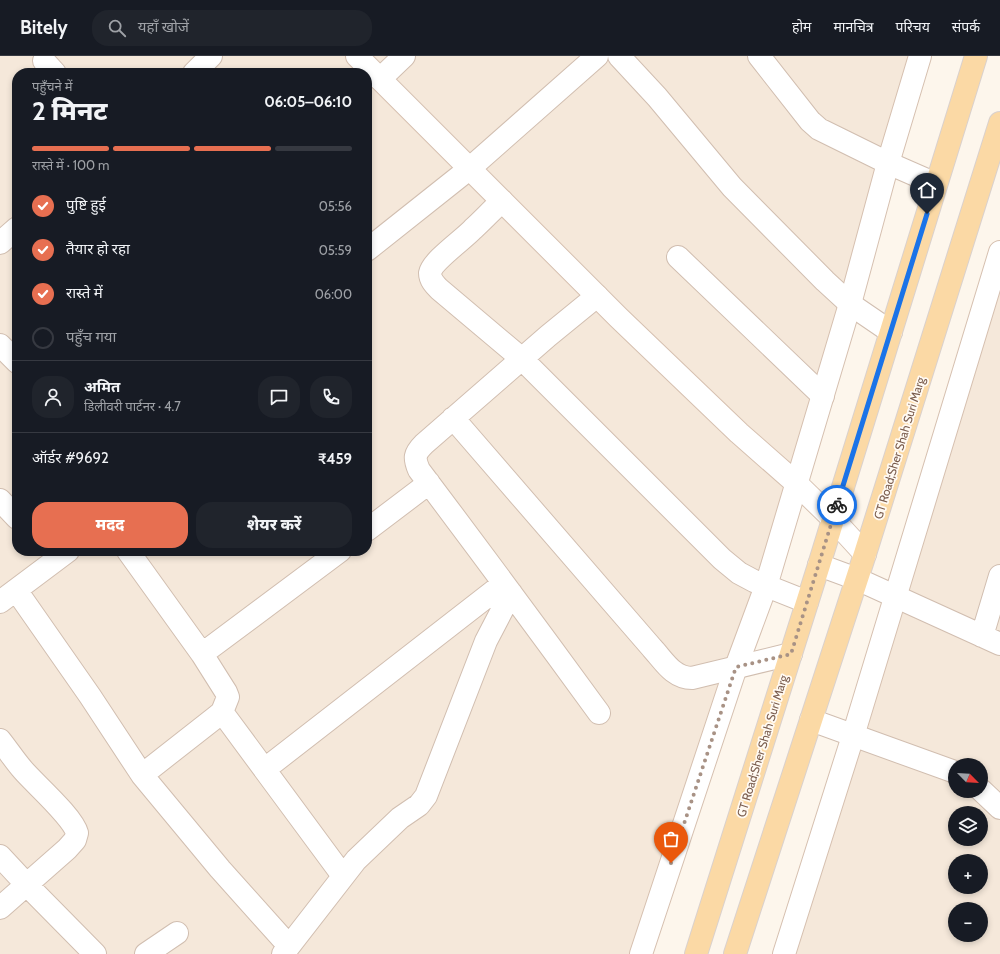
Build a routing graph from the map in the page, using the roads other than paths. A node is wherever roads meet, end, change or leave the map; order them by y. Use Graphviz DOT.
graph roads {
  1 [pos="357,56"];
  2 [pos="404,56"];
  3 [pos="597,56"];
  4 [pos="619,56"];
  5 [pos="759,56"];
  6 [pos="920,56"];
  7 [pos="976,56"];
  8 [pos="369,68"];
  9 [pos="372,71"];
  10 [pos="380,79"];
  11 [pos="1000,123"];
  12 [pos="888,162"];
  13 [pos="469,169"];
  14 [pos="936,184"];
  15 [pos="502,201"];
  16 [pos="12,232"];
  17 [pos="372,241"];
  18 [pos="0,243"];
  19 [pos="1000,252"];
  20 [pos="678,257"];
  21 [pos="597,296"];
  22 [pos="850,304"];
  23 [pos="891,332"];
  24 [pos="0,345"];
  25 [pos="12,357"];
  26 [pos="522,359"];
  27 [pos="823,396"];
  28 [pos="453,418"];
  29 [pos="430,483"];
  30 [pos="797,484"];
  31 [pos="0,500"];
  32 [pos="12,513"];
  33 [pos="833,519"];
  34 [pos="372,526"];
  35 [pos="865,554"];
  36 [pos="56,556"];
  37 [pos="132,556"];
  38 [pos="333,556"];
  39 [pos="819,565"];
  40 [pos="857,579"];
  41 [pos="1000,580"];
  42 [pos="766,586"];
  43 [pos="507,588"];
  44 [pos="8,596"];
  45 [pos="895,596"];
  46 [pos="807,602"];
  47 [pos="991,640"];
  48 [pos="202,654"];
  49 [pos="791,654"];
  50 [pos="736,667"];
  51 [pos="222,712"];
  52 [pos="599,713"];
  53 [pos="811,720"];
  54 [pos="853,736"];
  55 [pos="0,740"];
  56 [pos="265,769"];
  57 [pos="948,770"];
  58 [pos="142,775"];
  59 [pos="988,797"];
  60 [pos="1000,808"];
  61 [pos="0,856"];
  62 [pos="343,876"];
  63 [pos="27,886"];
  64 [pos="0,908"];
  65 [pos="177,933"];
  66 [pos="286,950"];
  67 [pos="95,954"];
  68 [pos="146,954"];
  69 [pos="641,954"];
  70 [pos="696,954"];
  71 [pos="735,954"];
  72 [pos="784,954"];
  1 -- 8 [label="street"];
  2 -- 10 [label="street"];
  3 -- 13 [label="street"];
  4 -- 22 [label="street"];
  5 -- 12 [label="street"];
  6 -- 12 [label="street"];
  7 -- 14 [label="main road, GT Road;Sher Shah Suri Marg"];
  9 -- 10 [label="street"];
  10 -- 13 [label="street"];
  11 -- 35 [label="main road, GT Road;Sher Shah Suri Marg"];
  12 -- 14 [label="street"];
  12 -- 22 [label="street"];
  13 -- 15 [label="street"];
  13 -- 17 [label="street"];
  14 -- 23 [label="main road, GT Road;Sher Shah Suri Marg"];
  15 -- 21 [label="street"];
  15 -- 26 [label="street"];
  16 -- 18 [label="street"];
  19 -- 45 [label="street"];
  20 -- 27 [label="street"];
  21 -- 26 [label="street"];
  21 -- 30 [label="street"];
  22 -- 23 [label="street"];
  22 -- 27 [label="street"];
  23 -- 33 [label="main road, GT Road;Sher Shah Suri Marg"];
  24 -- 25 [label="street"];
  26 -- 28 [label="street"];
  26 -- 42 [label="street"];
  27 -- 30 [label="street"];
  28 -- 29 [label="street"];
  28 -- 50 [label="street"];
  29 -- 34 [label="street"];
  29 -- 43 [label="street"];
  30 -- 33 [label="street"];
  30 -- 42 [label="street"];
  31 -- 32 [label="street"];
  33 -- 35 [label="street"];
  33 -- 39 [label="main road, GT Road;Sher Shah Suri Marg"];
  35 -- 40 [label="main road, GT Road;Sher Shah Suri Marg"];
  36 -- 44 [label="street"];
  37 -- 48 [label="street"];
  38 -- 48 [label="street"];
  39 -- 40 [label="street"];
  39 -- 46 [label="main road, GT Road;Sher Shah Suri Marg"];
  40 -- 45 [label="street"];
  40 -- 53 [label="main road, GT Road;Sher Shah Suri Marg"];
  41 -- 47 [label="street"];
  42 -- 46 [label="street"];
  42 -- 50 [label="street"];
  43 -- 52 [label="street"];
  43 -- 56 [label="street"];
  43 -- 62 [label="street"];
  44 -- 58 [label="street"];
  45 -- 47 [label="street"];
  45 -- 54 [label="street"];
  46 -- 49 [label="main road, GT Road;Sher Shah Suri Marg"];
  48 -- 51 [label="street"];
  49 -- 50 [label="street"];
  49 -- 70 [label="main road, GT Road;Sher Shah Suri Marg"];
  50 -- 69 [label="street"];
  51 -- 56 [label="street"];
  51 -- 58 [label="street"];
  53 -- 54 [label="street"];
  53 -- 71 [label="main road, GT Road;Sher Shah Suri Marg"];
  54 -- 57 [label="street"];
  54 -- 72 [label="street"];
  55 -- 63 [label="street"];
  56 -- 62 [label="street"];
  58 -- 66 [label="street"];
  59 -- 60 [label="street"];
  61 -- 63 [label="street"];
  62 -- 66 [label="street"];
  63 -- 64 [label="street"];
  63 -- 67 [label="street"];
  65 -- 68 [label="street"];
}
